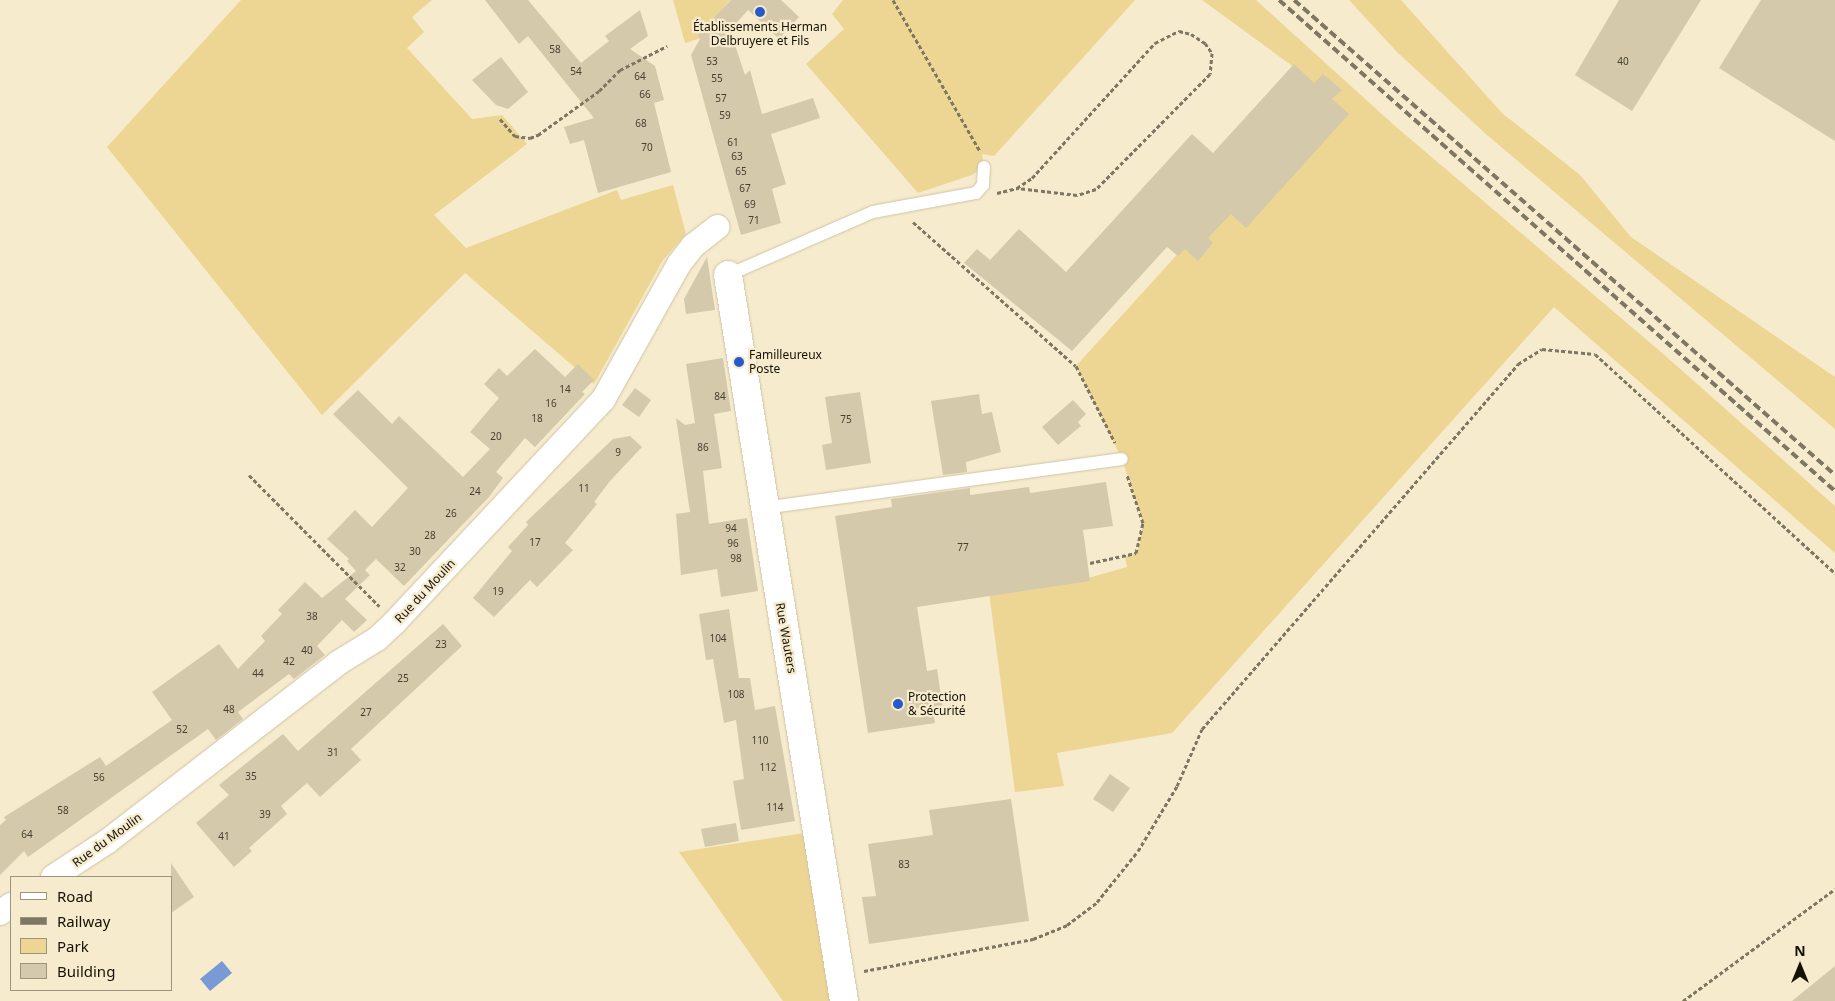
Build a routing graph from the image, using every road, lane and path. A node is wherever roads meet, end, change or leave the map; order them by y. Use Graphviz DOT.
graph roads {
  1 [pos="893,0"];
  2 [pos="667,46"];
  3 [pos="500,119"];
  4 [pos="984,167"];
  5 [pos="1017,188"];
  6 [pos="964,198"];
  7 [pos="898,208"];
  8 [pos="717,227"];
  9 [pos="728,275"];
  10 [pos="1122,459"];
  11 [pos="249,475"];
  12 [pos="764,508"];
  13 [pos="1090,563"];
  14 [pos="1835,573"];
  15 [pos="395,622"];
  16 [pos="55,876"];
  17 [pos="1835,888"];
  18 [pos="842,988"];
  19 [pos="1683,1001"];
  1 -- 4 [label="path"];
  2 -- 3 [label="path"];
  4 -- 6 [label="lane"];
  5 -- 5 [label="path"];
  5 -- 6 [label="path"];
  6 -- 7 [label="lane"];
  7 -- 9 [label="lane"];
  7 -- 10 [label="path"];
  8 -- 15 [label="street, Rue du Moulin"];
  9 -- 12 [label="street, Rue Wauters"];
  10 -- 12 [label="lane"];
  10 -- 13 [label="path"];
  11 -- 15 [label="path"];
  12 -- 18 [label="street, Rue Wauters"];
  14 -- 18 [label="path"];
  15 -- 16 [label="street, Rue du Moulin"];
  17 -- 19 [label="path"];
}
